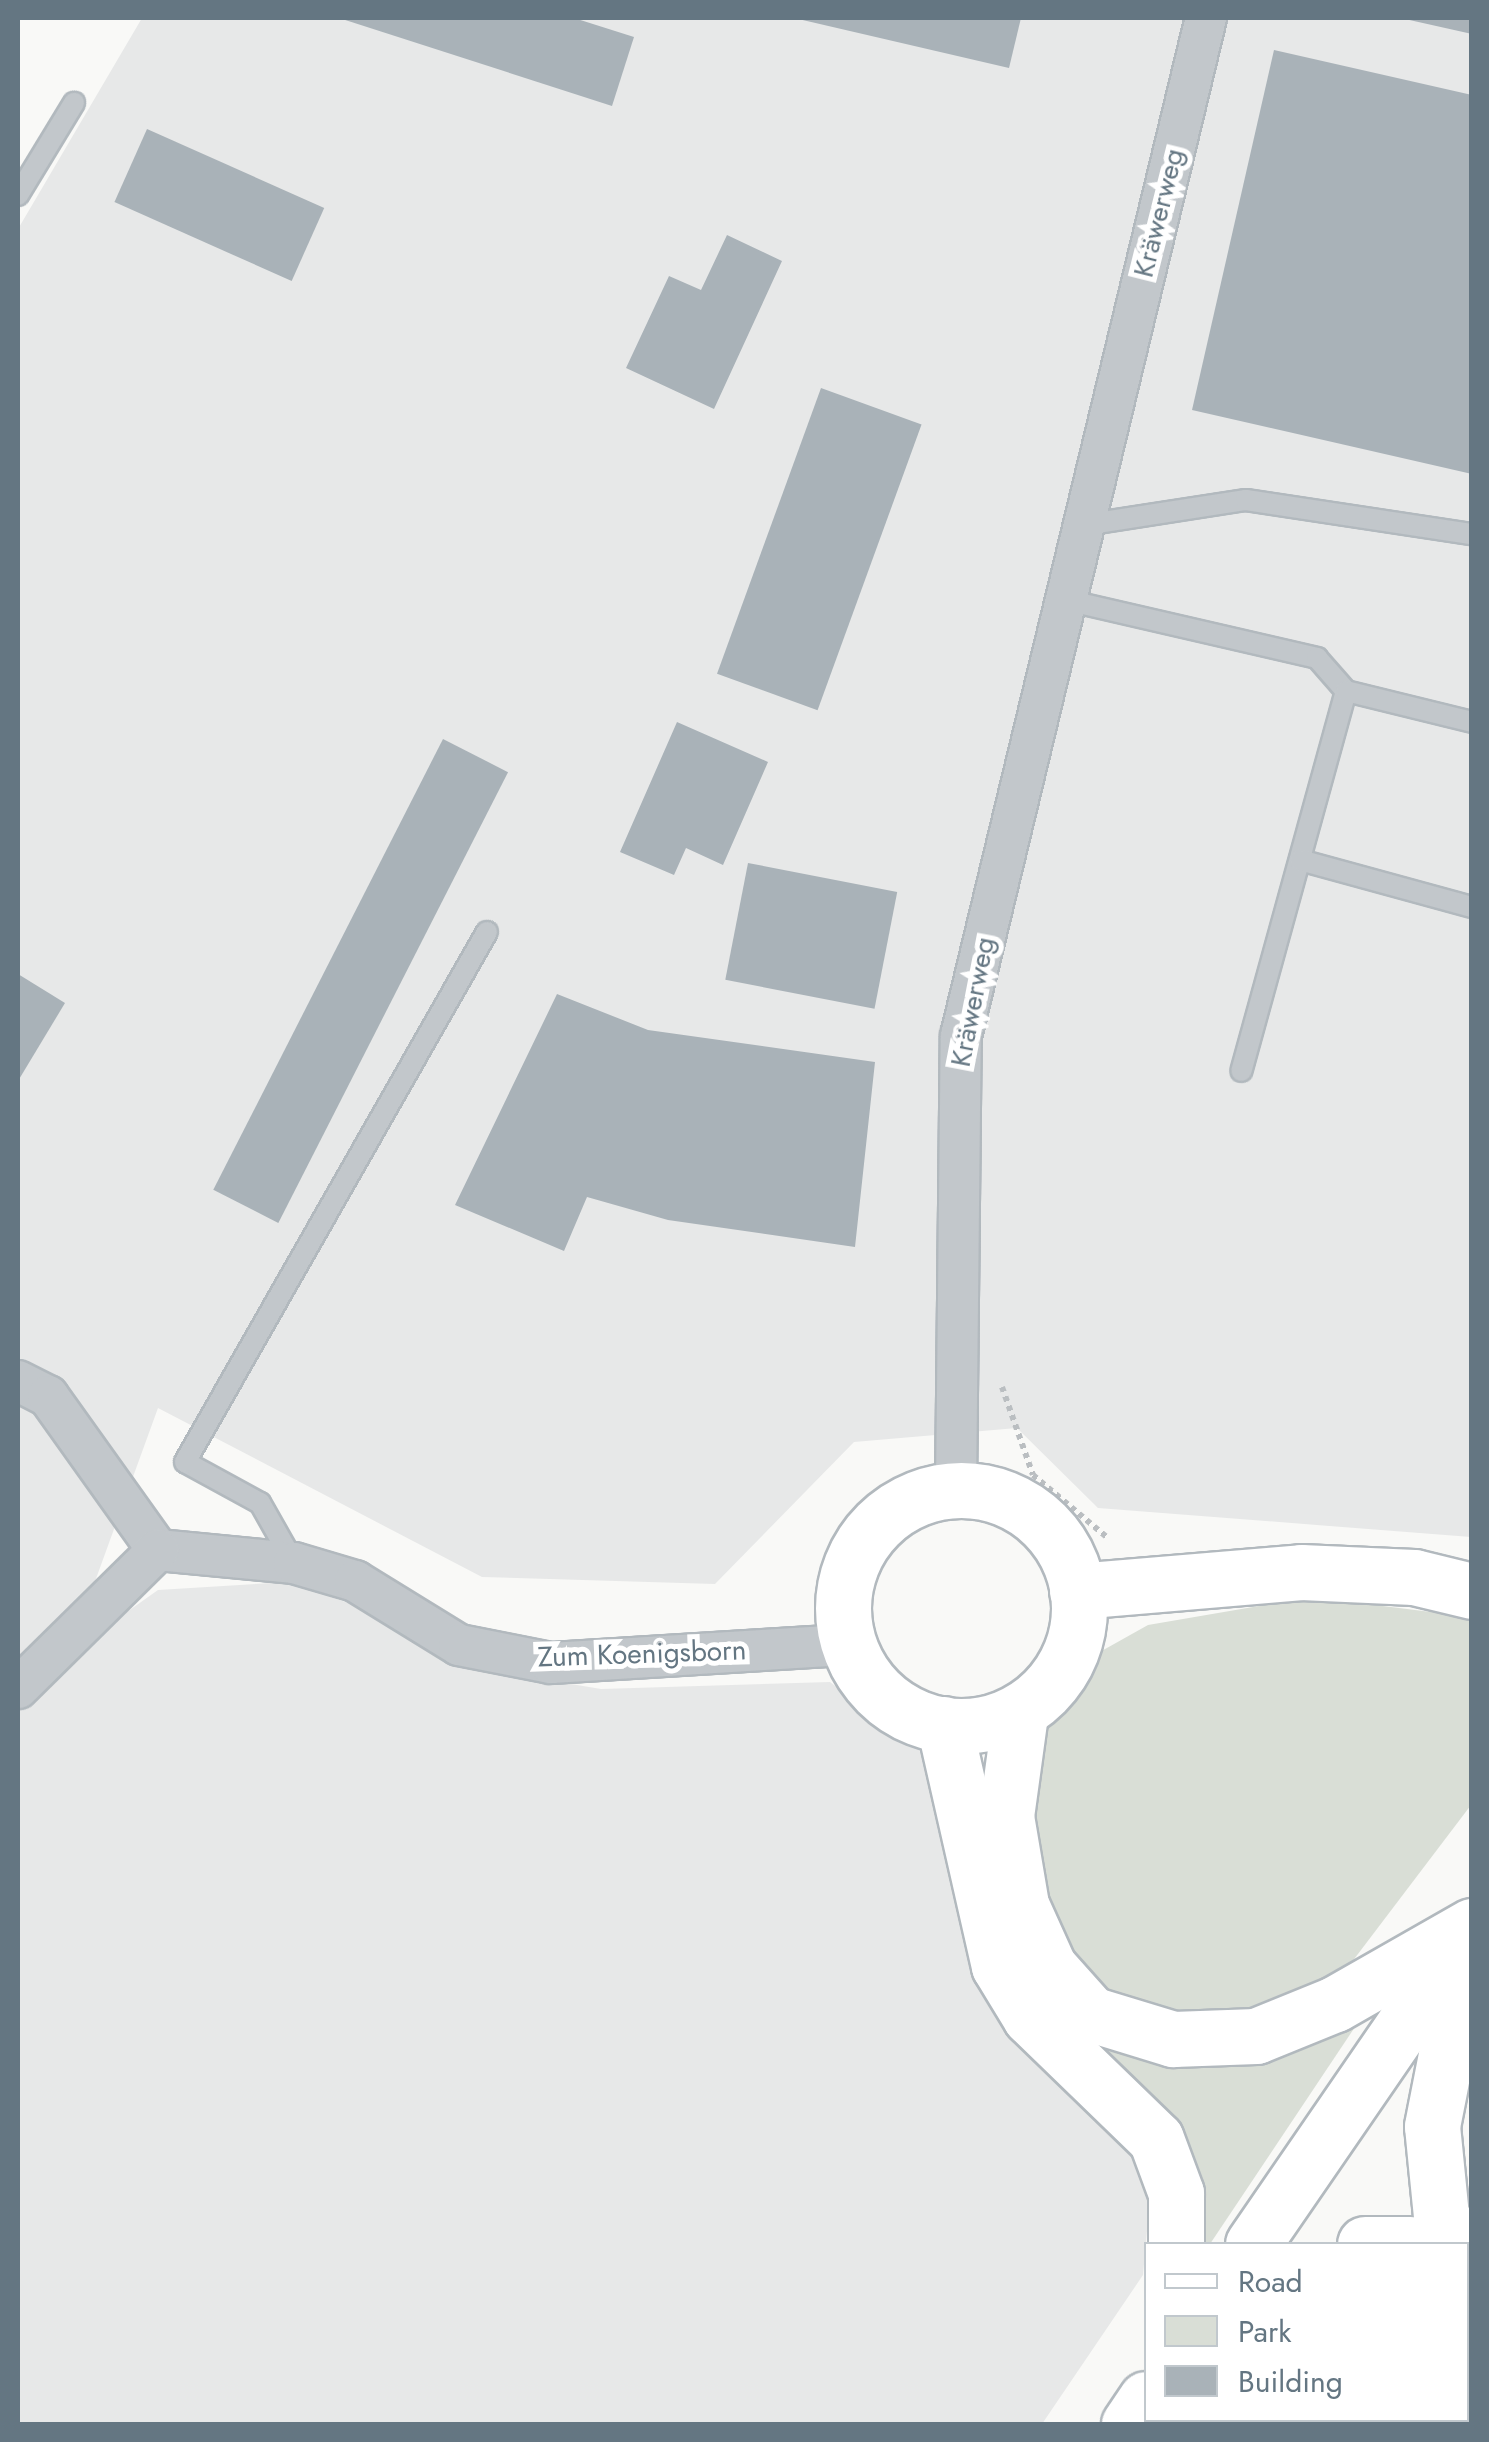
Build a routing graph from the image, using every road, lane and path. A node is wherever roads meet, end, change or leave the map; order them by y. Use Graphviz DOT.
graph roads {
  1 [pos="1206,18"];
  2 [pos="74,104"];
  3 [pos="18,195"];
  4 [pos="1084,526"];
  5 [pos="1472,534"];
  6 [pos="1066,600"];
  7 [pos="1346,691"];
  8 [pos="1472,722"];
  9 [pos="1300,860"];
  10 [pos="1472,907"];
  11 [pos="487,932"];
  12 [pos="1241,1072"];
  13 [pos="999,1367"];
  14 [pos="18,1381"];
  15 [pos="956,1490"];
  16 [pos="1115,1544"];
  17 [pos="158,1550"];
  18 [pos="294,1563"];
  19 [pos="1472,1590"];
  20 [pos="1077,1591"];
  21 [pos="848,1644"];
  22 [pos="18,1688"];
  23 [pos="1020,1714"];
  24 [pos="944,1724"];
  25 [pos="1472,1927"];
  26 [pos="1176,2242"];
  27 [pos="1254,2242"];
  28 [pos="1460,2242"];
  29 [pos="1144,2402"];
  30 [pos="1129,2424"];
  1 -- 4 [label="street, Kräwerweg"];
  2 -- 3 [label="lane"];
  4 -- 5 [label="lane"];
  4 -- 6 [label="street, Kräwerweg"];
  6 -- 7 [label="lane"];
  6 -- 15 [label="street, Kräwerweg"];
  7 -- 8 [label="lane"];
  7 -- 9 [label="lane"];
  9 -- 10 [label="lane"];
  9 -- 12 [label="lane"];
  11 -- 18 [label="lane"];
  13 -- 16 [label="path"];
  14 -- 17 [label="street"];
  15 -- 20 [label="main road"];
  15 -- 21 [label="main road"];
  17 -- 18 [label="street, Zum Koenigsborn"];
  17 -- 22 [label="street"];
  18 -- 21 [label="street, Zum Koenigsborn"];
  19 -- 20 [label="main road"];
  20 -- 23 [label="main road"];
  21 -- 24 [label="main road"];
  23 -- 24 [label="main road"];
  23 -- 25 [label="main road"];
  24 -- 26 [label="main road"];
  25 -- 27 [label="main road"];
  25 -- 28 [label="main road"];
  29 -- 30 [label="main road"];
}
